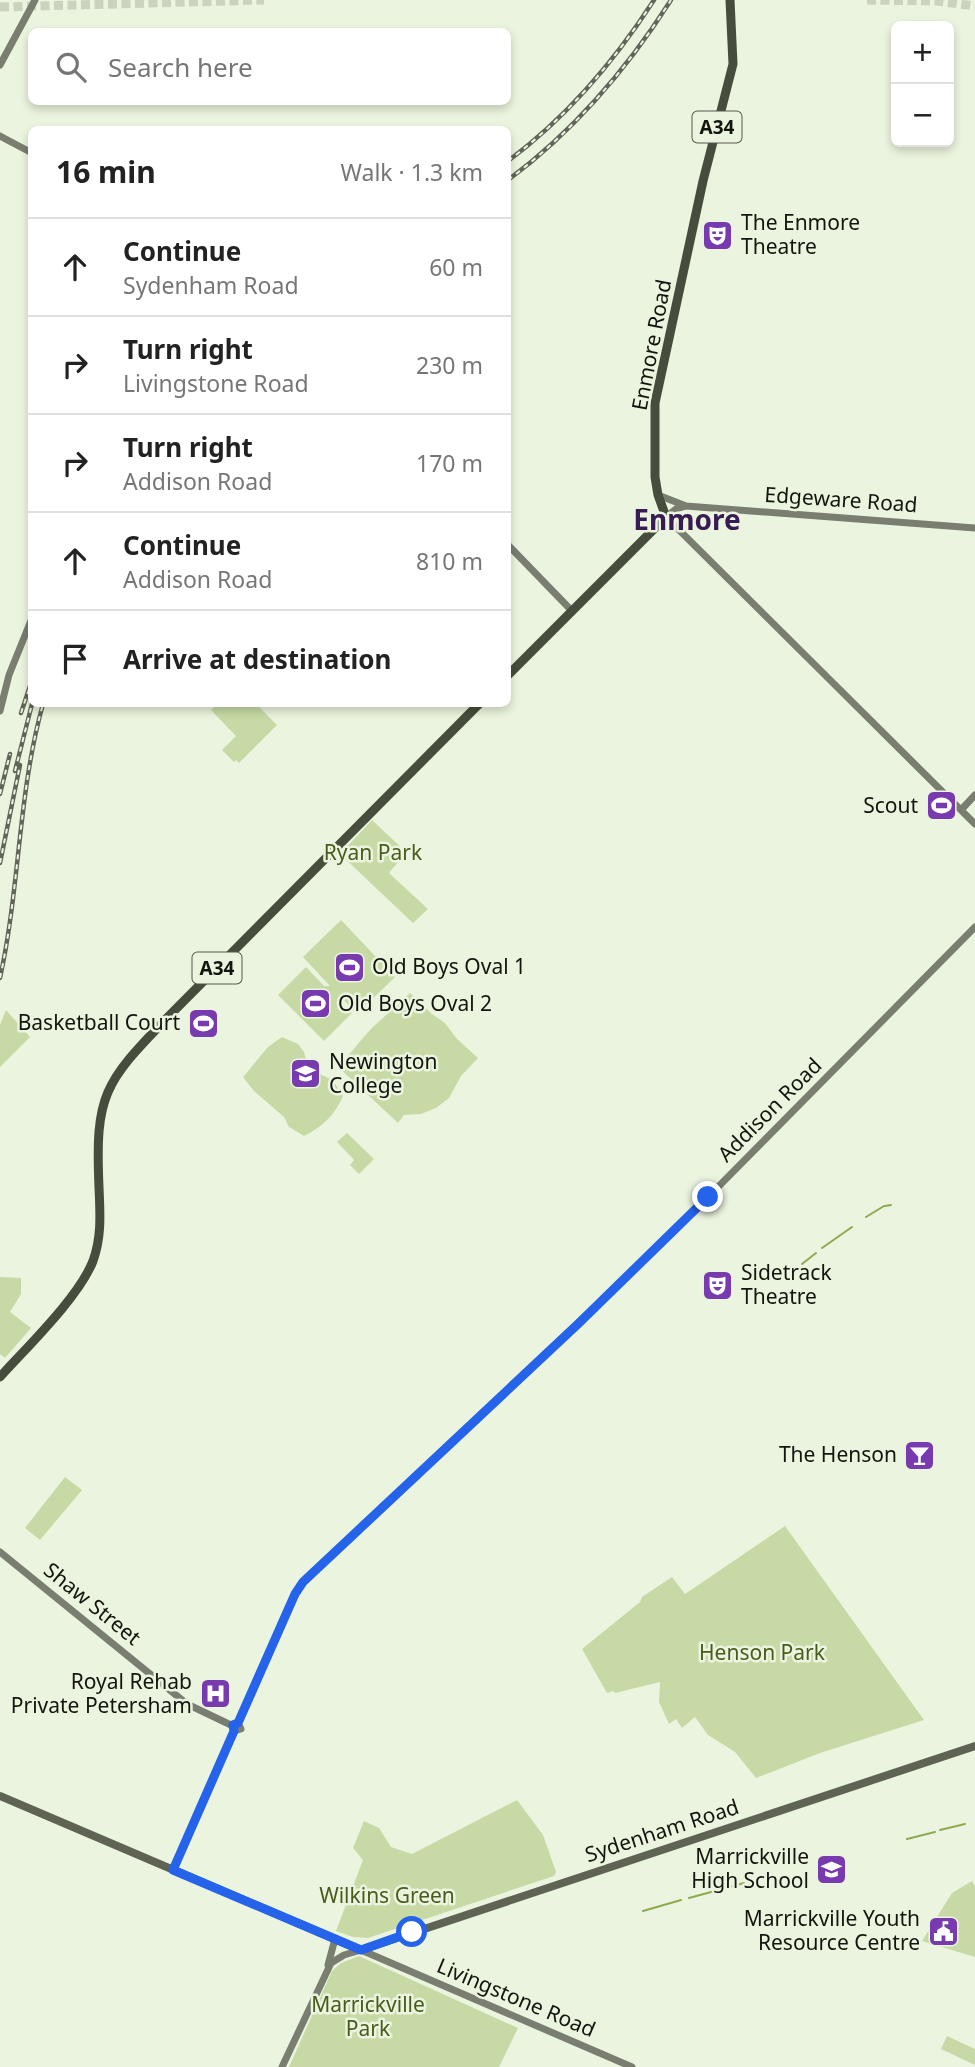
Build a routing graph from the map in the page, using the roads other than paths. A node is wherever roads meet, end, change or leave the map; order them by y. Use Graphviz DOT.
graph roads {
  1 [pos="36,0"];
  2 [pos="730,0"];
  3 [pos="0,65"];
  4 [pos="0,136"];
  5 [pos="28,151"];
  6 [pos="658,495"];
  7 [pos="686,506"];
  8 [pos="666,517"];
  9 [pos="975,528"];
  10 [pos="511,548"];
  11 [pos="572,611"];
  12 [pos="28,628"];
  13 [pos="511,672"];
  14 [pos="476,707"];
  15 [pos="0,711"];
  16 [pos="975,795"];
  17 [pos="961,810"];
  18 [pos="975,824"];
  19 [pos="975,927"];
  20 [pos="0,1377"];
  21 [pos="0,1552"];
  22 [pos="235,1727"];
  23 [pos="975,1746"];
  24 [pos="0,1796"];
  25 [pos="173,1870"];
  26 [pos="335,1939"];
  27 [pos="361,1950"];
  28 [pos="327,1968"];
  29 [pos="282,2067"];
  30 [pos="632,2067"];
  1 -- 3 [label="main road"];
  2 -- 6 [label="highway, Enmore Road / A34"];
  4 -- 5 [label="main road"];
  6 -- 7 [label="main road, Edgeware Road"];
  6 -- 8 [label="highway, Enmore Road / A34"];
  7 -- 8 [label="main road"];
  7 -- 9 [label="main road, Edgeware Road"];
  8 -- 11 [label="highway"];
  8 -- 17 [label="main road, Enmore Road"];
  10 -- 11 [label="main road"];
  11 -- 13 [label="highway"];
  12 -- 15 [label="main road"];
  14 -- 20 [label="highway, A34"];
  16 -- 17 [label="main road"];
  17 -- 18 [label="main road, Enmore Road"];
  19 -- 22 [label="main road, Addison Road"];
  21 -- 22 [label="main road, Shaw Street"];
  22 -- 25 [label="main road, Addison Road"];
  23 -- 27 [label="main road, Sydenham Road"];
  24 -- 25 [label="main road, Livingstone Road"];
  25 -- 26 [label="main road, Livingstone Road"];
  26 -- 27 [label="main road, Livingstone Road"];
  26 -- 28 [label="main road"];
  27 -- 28 [label="main road"];
  27 -- 30 [label="main road, Livingstone Road"];
  28 -- 29 [label="main road"];
}
